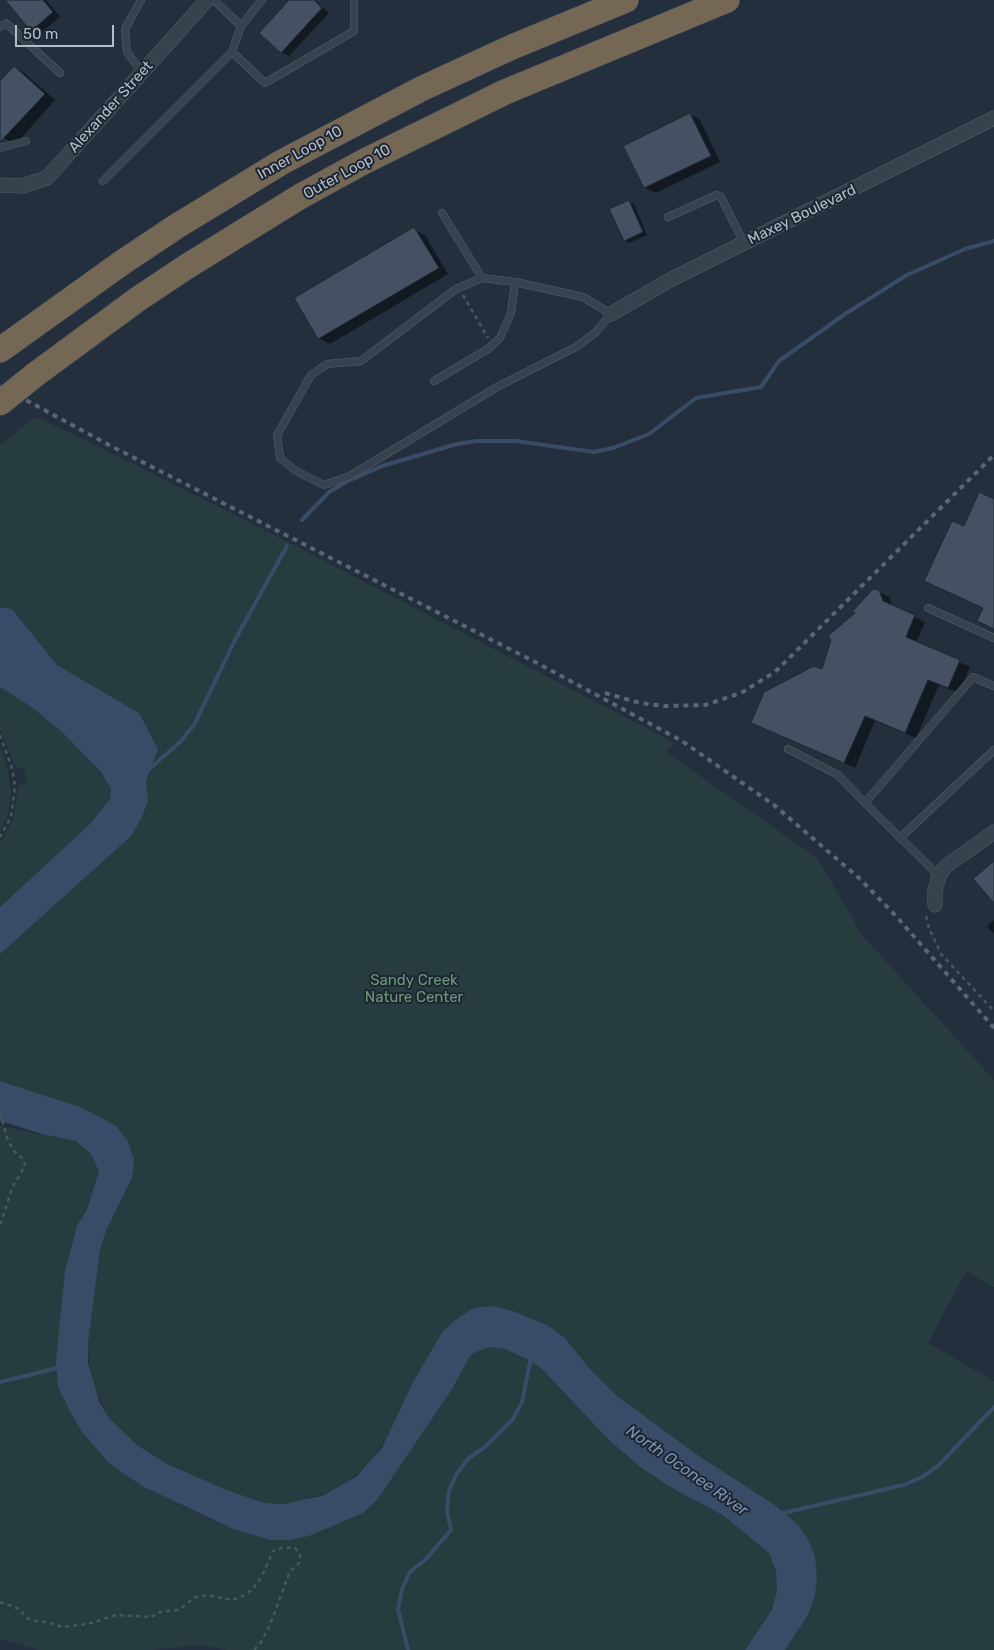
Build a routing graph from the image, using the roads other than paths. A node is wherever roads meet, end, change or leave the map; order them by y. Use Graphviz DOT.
graph roads {
  1 [pos="141,0"];
  2 [pos="207,0"];
  3 [pos="214,0"];
  4 [pos="262,0"];
  5 [pos="354,0"];
  6 [pos="626,0"];
  7 [pos="727,0"];
  8 [pos="241,26"];
  9 [pos="0,27"];
  10 [pos="232,52"];
  11 [pos="60,73"];
  12 [pos="142,73"];
  13 [pos="994,118"];
  14 [pos="26,140"];
  15 [pos="0,148"];
  16 [pos="103,181"];
  17 [pos="0,185"];
  18 [pos="442,213"];
  19 [pos="668,217"];
  20 [pos="744,243"];
  21 [pos="482,278"];
  22 [pos="515,282"];
  23 [pos="611,314"];
  24 [pos="0,350"];
  25 [pos="434,381"];
  26 [pos="0,403"];
  27 [pos="928,608"];
  28 [pos="994,638"];
  29 [pos="994,686"];
  30 [pos="788,750"];
  31 [pos="994,750"];
  32 [pos="865,803"];
  33 [pos="994,832"];
  34 [pos="900,838"];
  35 [pos="939,876"];
  36 [pos="935,906"];
  1 -- 12 [label="lane"];
  2 -- 12 [label="street, Alexander Street"];
  3 -- 8 [label="lane"];
  4 -- 8 [label="lane"];
  5 -- 10 [label="lane"];
  6 -- 24 [label="highway, Inner Loop 10"];
  7 -- 26 [label="highway, Outer Loop 10, bridge"];
  8 -- 10 [label="lane"];
  9 -- 11 [label="lane"];
  10 -- 16 [label="lane"];
  12 -- 17 [label="street, Alexander Street"];
  13 -- 20 [label="street, Maxey Boulevard"];
  14 -- 15 [label="lane"];
  18 -- 21 [label="lane"];
  19 -- 20 [label="lane"];
  20 -- 23 [label="street, Maxey Boulevard"];
  21 -- 22 [label="lane"];
  21 -- 23 [label="lane"];
  22 -- 23 [label="lane"];
  22 -- 25 [label="lane"];
  27 -- 28 [label="lane"];
  29 -- 32 [label="lane"];
  30 -- 32 [label="lane"];
  31 -- 34 [label="lane"];
  32 -- 34 [label="lane"];
  33 -- 35 [label="street"];
  34 -- 35 [label="lane"];
  35 -- 36 [label="street"];
}
